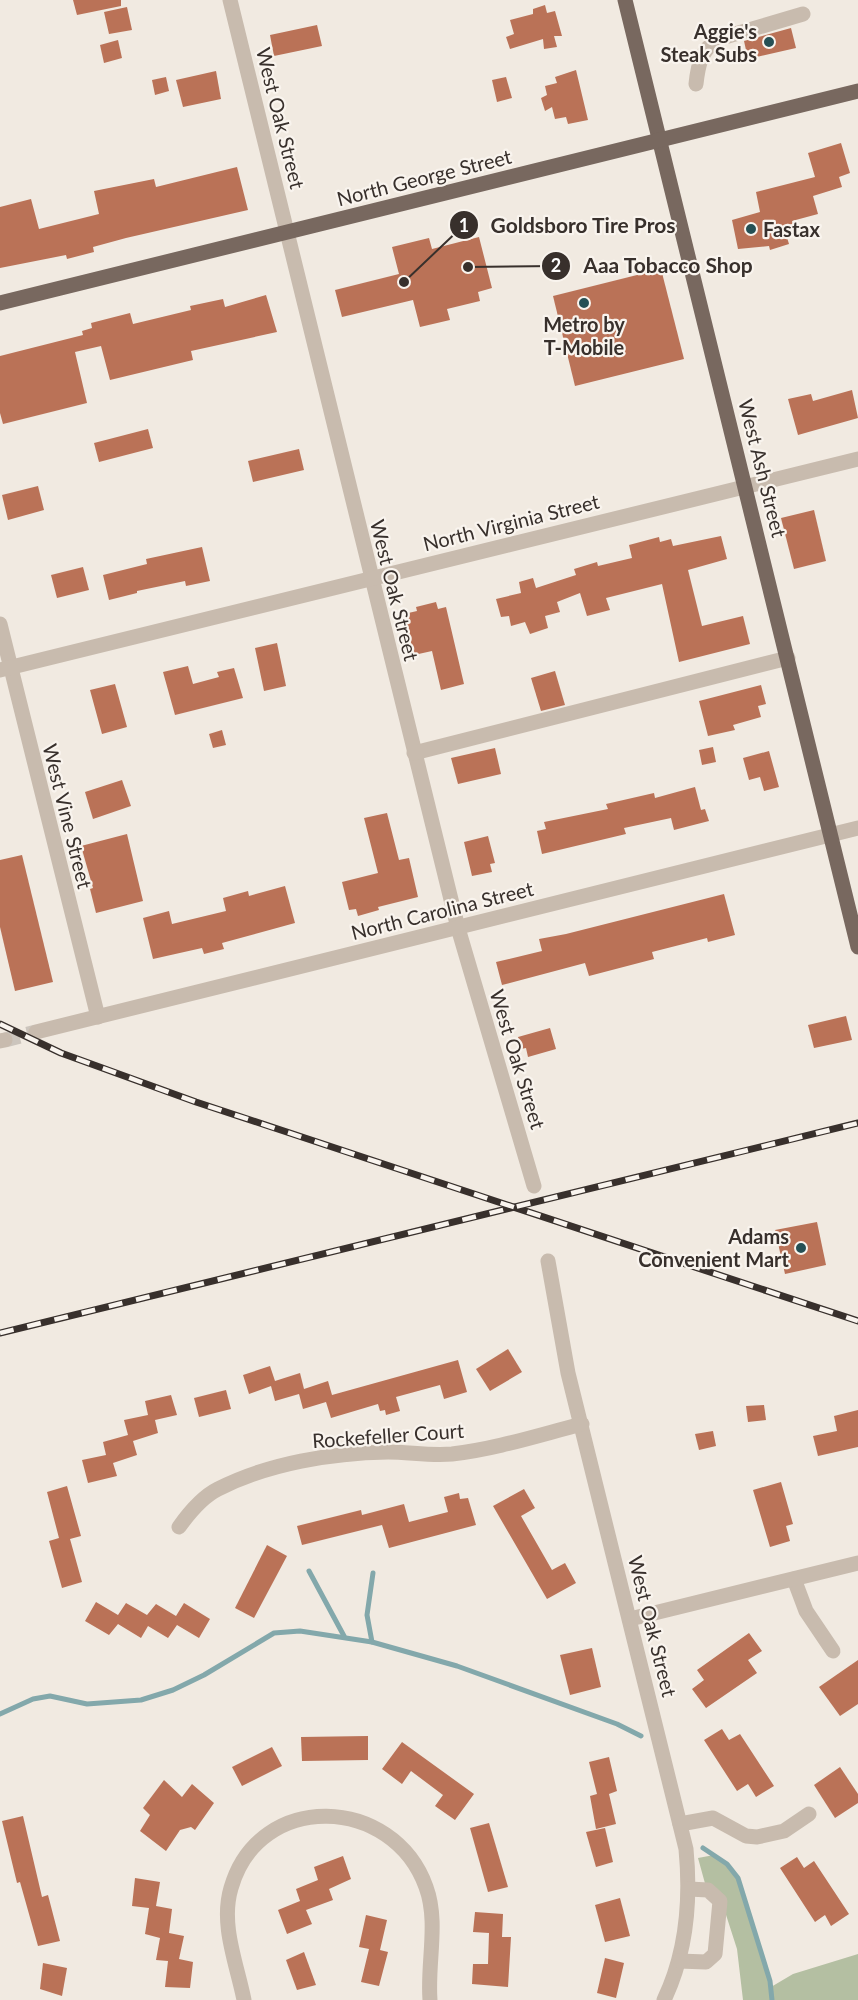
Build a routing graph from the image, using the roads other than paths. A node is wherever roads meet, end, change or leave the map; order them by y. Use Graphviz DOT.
graph roads {
  1 [pos="230,0"];
  2 [pos="625,0"];
  3 [pos="803,14"];
  4 [pos="696,84"];
  5 [pos="858,91"];
  6 [pos="660,141"];
  7 [pos="287,233"];
  8 [pos="0,303"];
  9 [pos="858,459"];
  10 [pos="745,487"];
  11 [pos="370,578"];
  12 [pos="0,624"];
  13 [pos="788,658"];
  14 [pos="5,669"];
  15 [pos="414,753"];
  16 [pos="858,828"];
  17 [pos="830,836"];
  18 [pos="458,928"];
  19 [pos="858,947"];
  20 [pos="98,1017"];
  21 [pos="36,1032"];
  22 [pos="534,1186"];
  23 [pos="548,1261"];
  24 [pos="582,1424"];
  25 [pos="179,1527"];
  26 [pos="858,1563"];
  27 [pos="794,1579"];
  28 [pos="630,1619"];
  29 [pos="833,1651"];
  30 [pos="809,1814"];
  31 [pos="680,1824"];
  32 [pos="689,1889"];
  33 [pos="679,1961"];
  34 [pos="244,2000"];
  35 [pos="430,2000"];
  36 [pos="664,2000"];
  1 -- 7 [label="street, West Oak Street"];
  2 -- 6 [label="main road, West Ash Street"];
  3 -- 4 [label="street"];
  5 -- 6 [label="main road, North George Street"];
  6 -- 7 [label="main road, North George Street"];
  6 -- 10 [label="main road, West Ash Street"];
  7 -- 8 [label="main road, North George Street"];
  7 -- 11 [label="street, West Oak Street"];
  9 -- 10 [label="street, North Virginia Street"];
  10 -- 11 [label="street, North Virginia Street"];
  10 -- 13 [label="main road, West Ash Street"];
  11 -- 14 [label="street, North Virginia Street"];
  11 -- 15 [label="street, West Oak Street"];
  12 -- 14 [label="street, West Vine Street"];
  13 -- 15 [label="street"];
  13 -- 17 [label="main road, West Ash Street"];
  14 -- 20 [label="street, West Vine Street"];
  15 -- 18 [label="street, West Oak Street"];
  16 -- 17 [label="street, North Carolina Street"];
  17 -- 18 [label="street, North Carolina Street"];
  17 -- 19 [label="main road, West Ash Street"];
  18 -- 20 [label="street, North Carolina Street"];
  18 -- 22 [label="street, West Oak Street"];
  20 -- 21 [label="street, North Carolina Street"];
  23 -- 24 [label="street, West Oak Street"];
  24 -- 25 [label="street, Rockefeller Court"];
  24 -- 28 [label="street, West Oak Street"];
  26 -- 27 [label="street"];
  27 -- 28 [label="street"];
  27 -- 29 [label="street"];
  28 -- 31 [label="street, West Oak Street"];
  30 -- 31 [label="street"];
  31 -- 32 [label="street, West Oak Street"];
  32 -- 33 [label="street, West Oak Street"];
  32 -- 33 [label="street"];
  33 -- 36 [label="street, West Oak Street"];
  34 -- 35 [label="street"];
}
